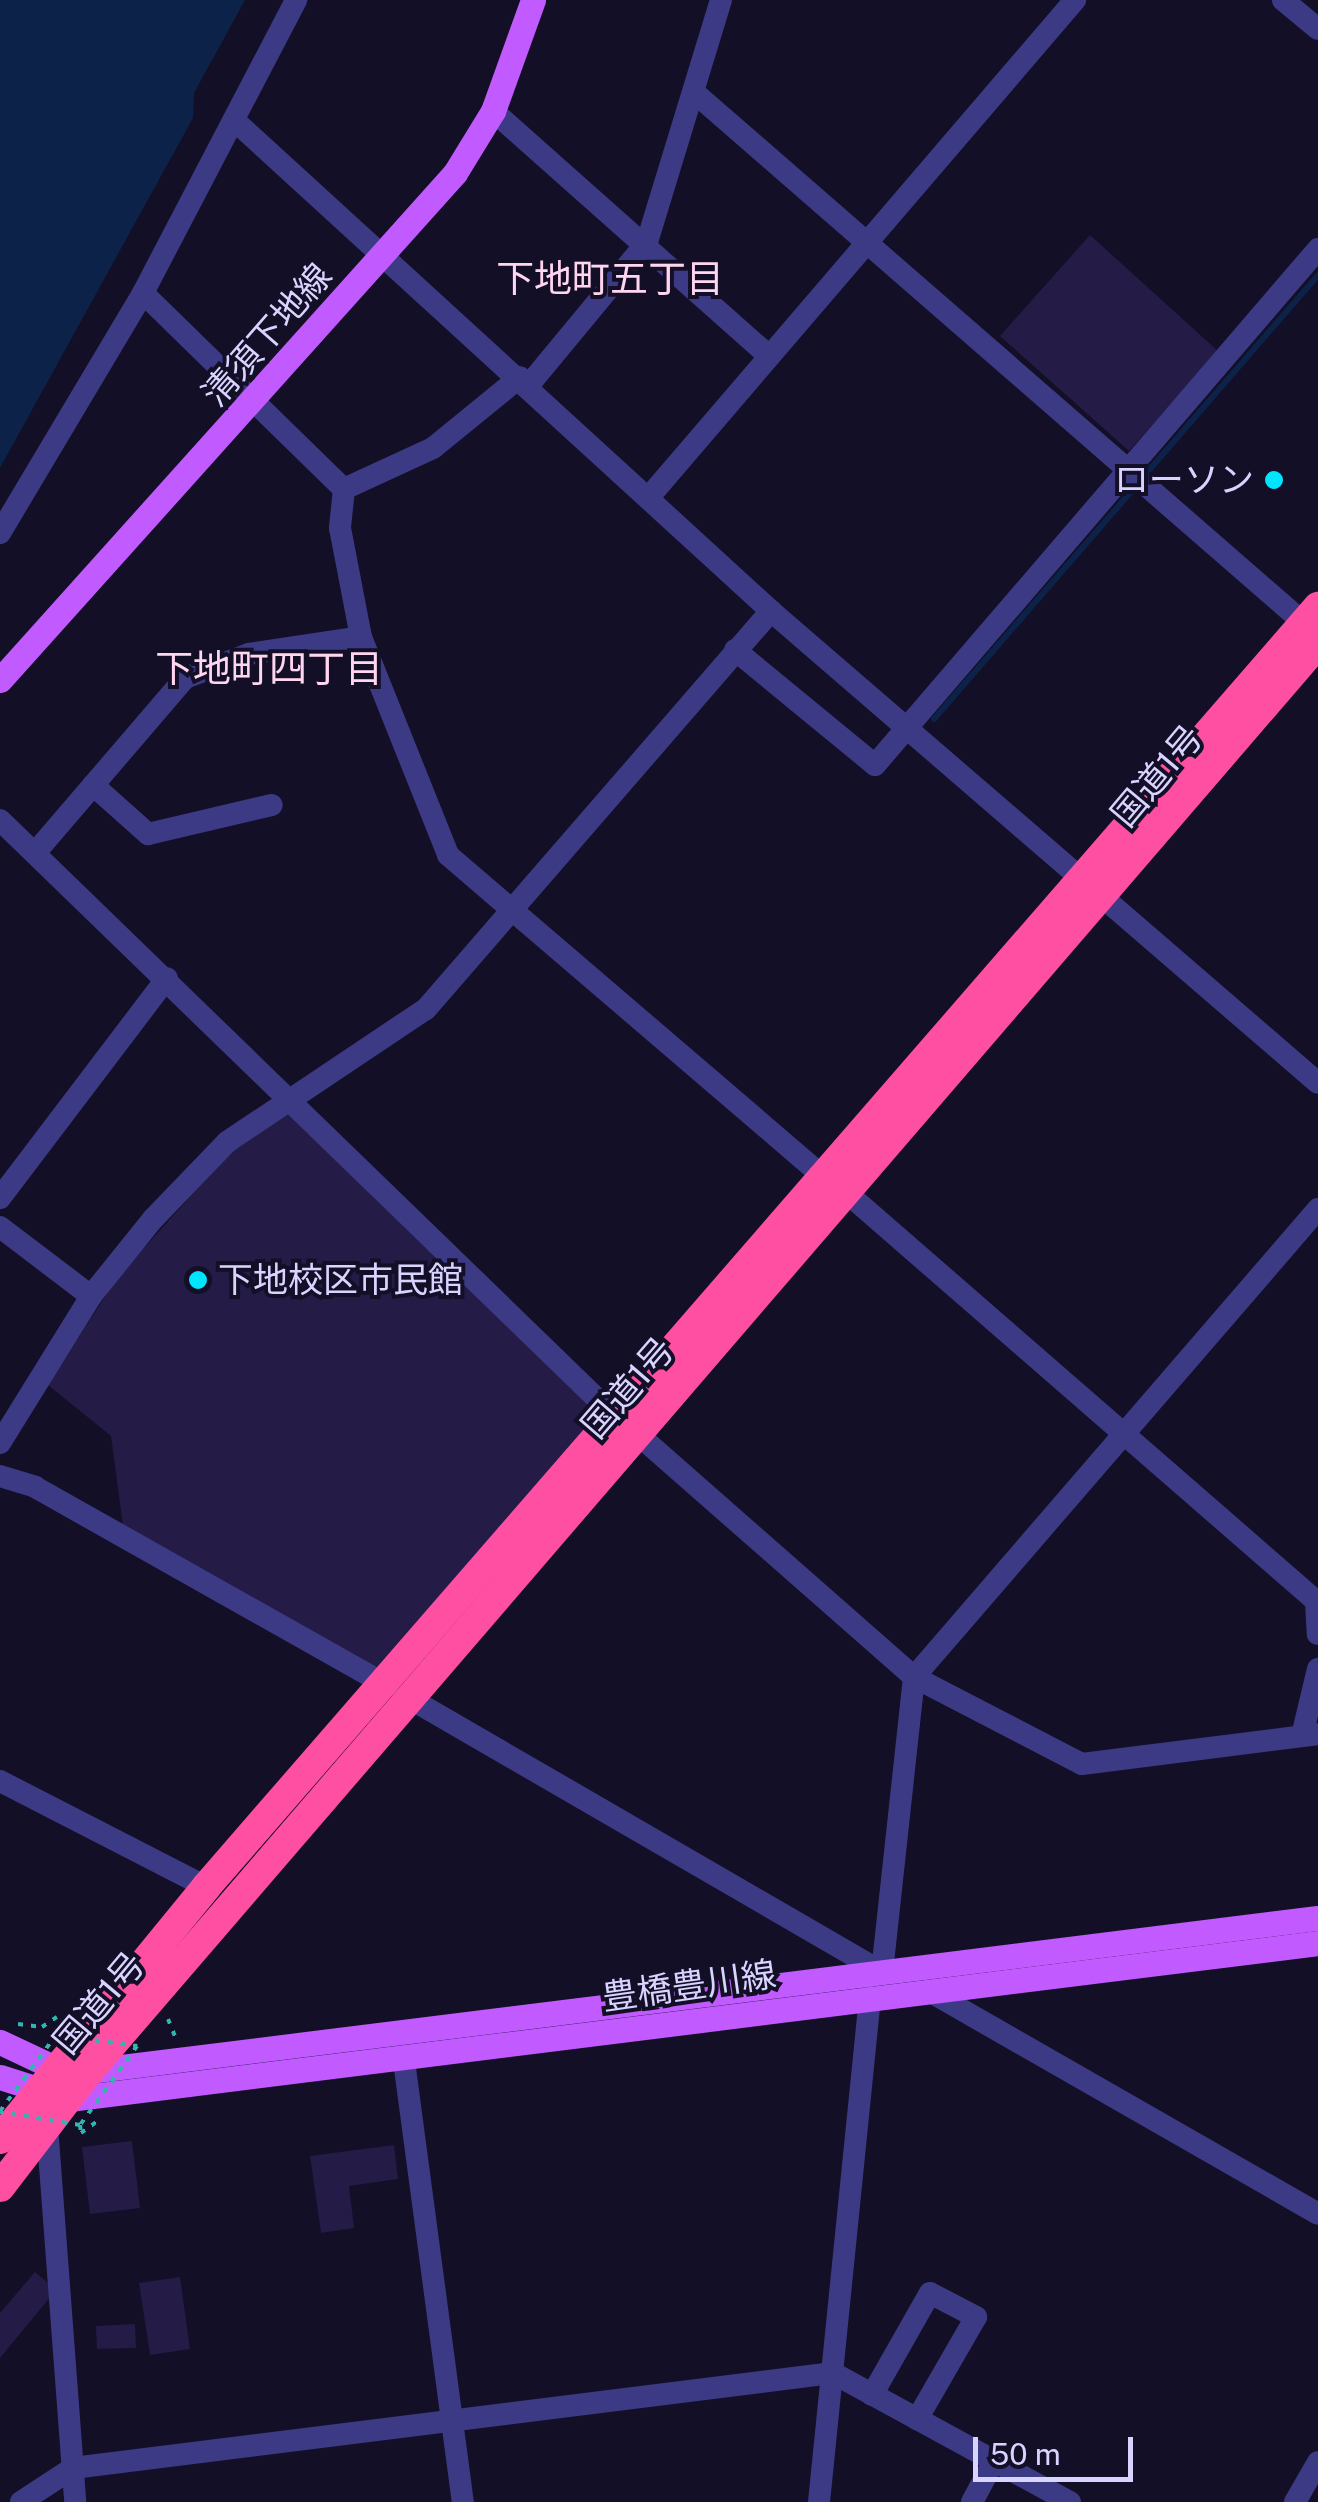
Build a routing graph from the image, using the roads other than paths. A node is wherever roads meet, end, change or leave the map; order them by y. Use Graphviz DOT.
graph roads {
  1 [pos="296,0"];
  2 [pos="533,0"];
  3 [pos="721,0"];
  4 [pos="1074,0"];
  5 [pos="1282,0"];
  6 [pos="1318,29"];
  7 [pos="696,94"];
  8 [pos="493,111"];
  9 [pos="236,121"];
  10 [pos="647,242"];
  11 [pos="863,246"];
  12 [pos="1318,249"];
  13 [pos="383,256"];
  14 [pos="143,293"];
  15 [pos="769,356"];
  16 [pos="524,382"];
  17 [pos="258,400"];
  18 [pos="1136,476"];
  19 [pos="344,489"];
  20 [pos="649,497"];
  21 [pos="0,533"];
  22 [pos="771,610"];
  23 [pos="1314,624"];
  24 [pos="361,637"];
  25 [pos="735,650"];
  26 [pos="0,680"];
  27 [pos="910,724"];
  28 [pos="93,785"];
  29 [pos="272,805"];
  30 [pos="0,820"];
  31 [pos="36,853"];
  32 [pos="1092,890"];
  33 [pos="512,907"];
  34 [pos="167,978"];
  35 [pos="1318,1082"];
  36 [pos="292,1097"];
  37 [pos="836,1185"];
  38 [pos="0,1198"];
  39 [pos="1318,1209"];
  40 [pos="0,1228"];
  41 [pos="91,1296"];
  42 [pos="628,1426"];
  43 [pos="1124,1434"];
  44 [pos="0,1442"];
  45 [pos="0,1476"];
  46 [pos="1318,1634"];
  47 [pos="1318,1669"];
  48 [pos="914,1677"];
  49 [pos="398,1692"];
  50 [pos="1310,1735"];
  51 [pos="0,1781"];
  52 [pos="206,1887"];
  53 [pos="1318,1918"];
  54 [pos="1318,1943"];
  55 [pos="882,1972"];
  56 [pos="929,1991"];
  57 [pos="870,1997"];
  58 [pos="0,2042"];
  59 [pos="404,2060"];
  60 [pos="57,2069"];
  61 [pos="89,2072"];
  62 [pos="0,2077"];
  63 [pos="36,2094"];
  64 [pos="69,2099"];
  65 [pos="47,2126"];
  66 [pos="0,2140"];
  67 [pos="0,2187"];
  68 [pos="1318,2214"];
  69 [pos="832,2373"];
  70 [pos="872,2395"];
  71 [pos="917,2419"];
  72 [pos="452,2420"];
  73 [pos="994,2461"];
  74 [pos="1318,2462"];
  75 [pos="73,2468"];
  76 [pos="21,2502"];
  77 [pos="75,2502"];
  78 [pos="463,2502"];
  79 [pos="819,2502"];
  80 [pos="972,2502"];
  81 [pos="1070,2502"];
  82 [pos="1295,2502"];
  1 -- 9 [label="street"];
  2 -- 8 [label="main road, 清須下地線"];
  3 -- 7 [label="street"];
  4 -- 11 [label="street"];
  5 -- 6 [label="street"];
  7 -- 10 [label="street"];
  7 -- 11 [label="street"];
  8 -- 10 [label="street"];
  8 -- 13 [label="main road, 清須下地線"];
  9 -- 13 [label="street"];
  9 -- 14 [label="street"];
  10 -- 15 [label="street"];
  10 -- 16 [label="street"];
  11 -- 15 [label="street"];
  11 -- 18 [label="street"];
  12 -- 18 [label="street"];
  13 -- 16 [label="street"];
  13 -- 17 [label="main road, 清須下地線"];
  14 -- 17 [label="street"];
  14 -- 21 [label="street"];
  15 -- 20 [label="street"];
  16 -- 19 [label="street"];
  16 -- 20 [label="street"];
  17 -- 19 [label="street"];
  17 -- 26 [label="main road, 清須下地線"];
  18 -- 23 [label="street"];
  18 -- 27 [label="street"];
  19 -- 24 [label="street"];
  20 -- 22 [label="street"];
  22 -- 25 [label="street"];
  22 -- 27 [label="street"];
  23 -- 32 [label="highway, 国道1号"];
  24 -- 28 [label="street"];
  24 -- 33 [label="street"];
  25 -- 27 [label="street"];
  25 -- 33 [label="street"];
  27 -- 32 [label="street"];
  28 -- 29 [label="street"];
  28 -- 31 [label="street"];
  30 -- 31 [label="street"];
  31 -- 34 [label="street"];
  32 -- 35 [label="street"];
  32 -- 37 [label="highway, 国道1号"];
  33 -- 36 [label="street"];
  33 -- 37 [label="street"];
  34 -- 36 [label="street"];
  34 -- 38 [label="street"];
  36 -- 41 [label="street"];
  36 -- 42 [label="street"];
  37 -- 42 [label="highway, 国道1号"];
  37 -- 43 [label="street"];
  39 -- 43 [label="street"];
  40 -- 41 [label="street"];
  41 -- 44 [label="street"];
  42 -- 48 [label="street"];
  42 -- 49 [label="highway, 国道1号"];
  43 -- 46 [label="street"];
  43 -- 48 [label="street"];
  45 -- 49 [label="street"];
  47 -- 50 [label="street"];
  48 -- 50 [label="street"];
  48 -- 55 [label="street"];
  49 -- 52 [label="highway, 国道1号"];
  49 -- 55 [label="street"];
  49 -- 61 [label="highway, 国道1号"];
  51 -- 52 [label="street"];
  52 -- 60 [label="highway, 国道1号"];
  53 -- 55 [label="main road, 豊橋豊川線"];
  54 -- 56 [label="main road, 豊橋豊川線"];
  55 -- 61 [label="main road, 豊橋豊川線"];
  56 -- 57 [label="main road, 豊橋豊川線"];
  56 -- 68 [label="street"];
  57 -- 59 [label="main road, 豊橋豊川線"];
  57 -- 69 [label="street"];
  58 -- 60 [label="main road"];
  59 -- 64 [label="main road, 豊橋豊川線"];
  59 -- 72 [label="street"];
  60 -- 61 [label="main road"];
  60 -- 63 [label="highway, 国道1号"];
  61 -- 64 [label="highway, 国道1号"];
  62 -- 63 [label="main road"];
  63 -- 64 [label="main road"];
  63 -- 66 [label="highway, 国道1号"];
  64 -- 65 [label="highway, 国道1号"];
  65 -- 67 [label="highway, 国道1号"];
  65 -- 75 [label="street"];
  69 -- 70 [label="street"];
  69 -- 72 [label="street"];
  69 -- 79 [label="street"];
  70 -- 71 [label="street"];
  70 -- 71 [label="street"];
  71 -- 73 [label="street"];
  72 -- 75 [label="street"];
  72 -- 78 [label="street"];
  73 -- 80 [label="street"];
  73 -- 81 [label="street"];
  74 -- 82 [label="street"];
  75 -- 76 [label="street"];
  75 -- 77 [label="street"];
}
